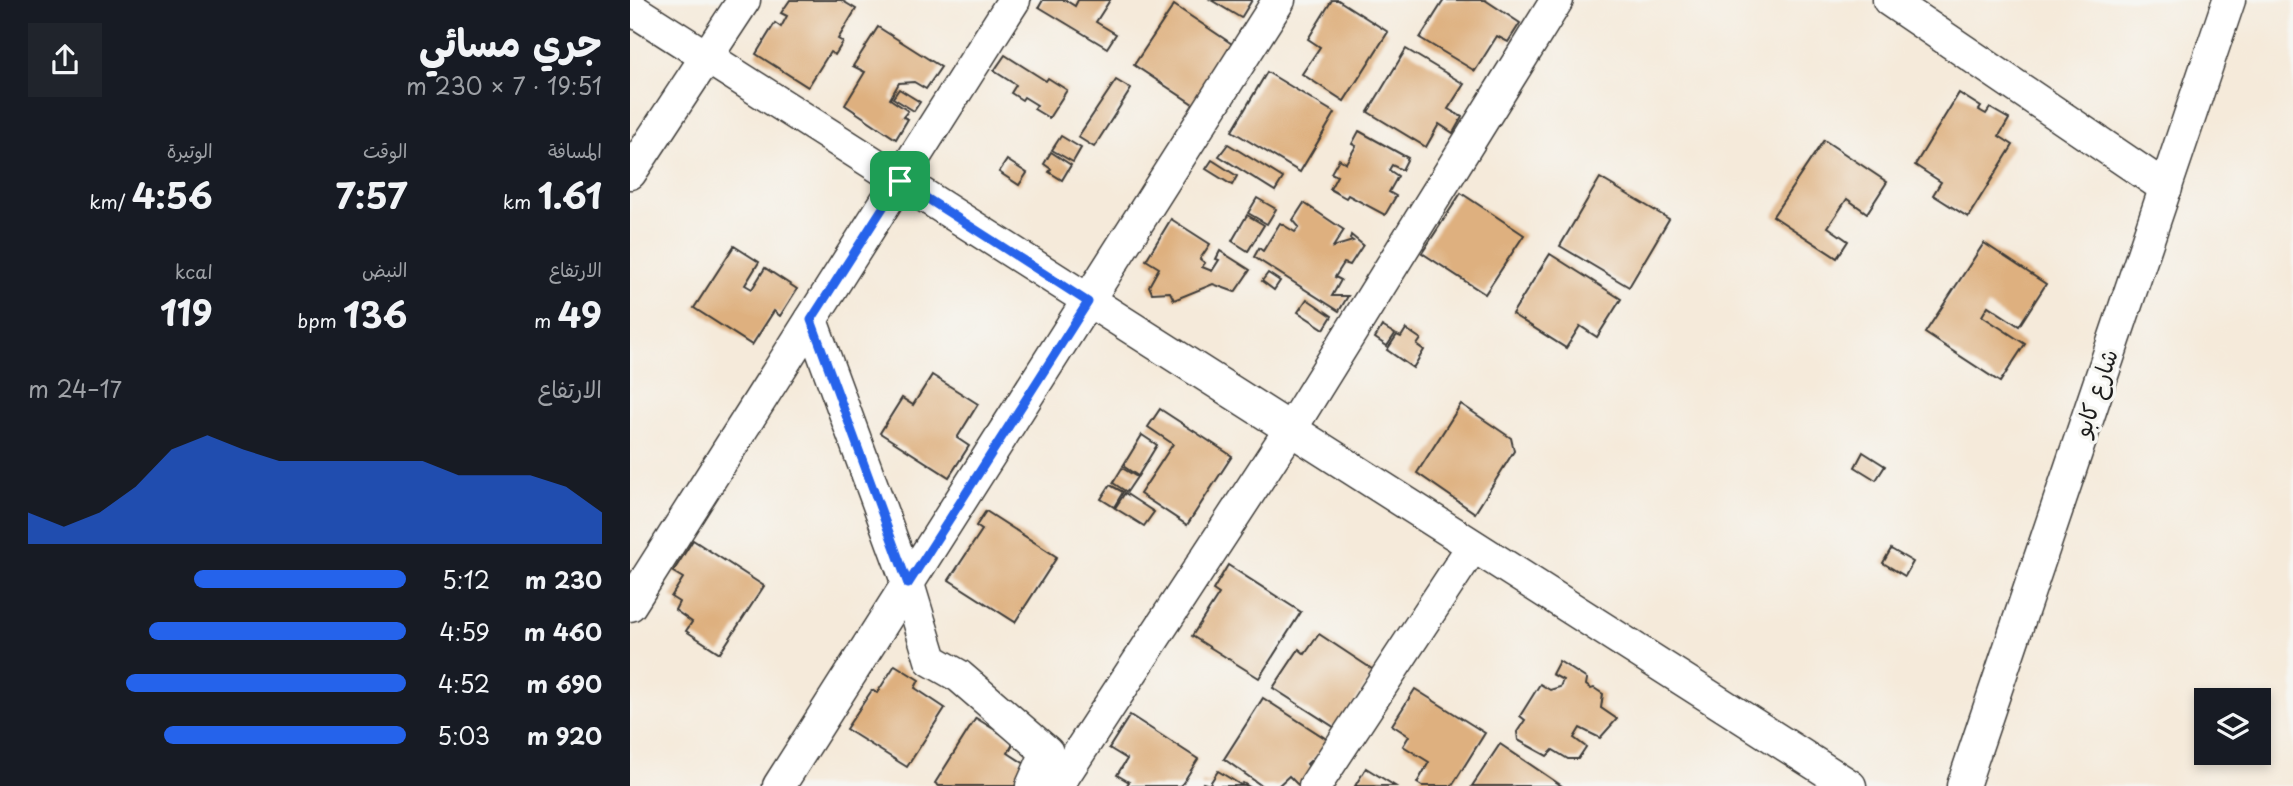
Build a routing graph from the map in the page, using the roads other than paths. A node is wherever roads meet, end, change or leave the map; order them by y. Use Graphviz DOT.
graph roads {
  1 [pos="744,0"];
  2 [pos="1014,0"];
  3 [pos="1279,0"];
  4 [pos="1557,0"];
  5 [pos="1889,0"];
  6 [pos="2229,0"];
  7 [pos="630,8"];
  8 [pos="706,58"];
  9 [pos="630,173"];
  10 [pos="900,181"];
  11 [pos="2166,188"];
  12 [pos="1088,302"];
  13 [pos="811,320"];
  14 [pos="1290,430"];
  15 [pos="1473,546"];
  16 [pos="908,584"];
  17 [pos="630,605"];
  18 [pos="779,786"];
  19 [pos="1032,786"];
  20 [pos="1057,786"];
  21 [pos="1315,786"];
  22 [pos="1850,786"];
  23 [pos="1963,786"];
  1 -- 8 [label="street"];
  2 -- 10 [label="street"];
  3 -- 12 [label="street"];
  4 -- 14 [label="street"];
  5 -- 11 [label="street"];
  6 -- 11 [label="street, شارع كابو"];
  7 -- 8 [label="street"];
  8 -- 9 [label="street"];
  8 -- 10 [label="street"];
  10 -- 12 [label="street"];
  10 -- 13 [label="street"];
  11 -- 23 [label="street, شارع كابو"];
  12 -- 14 [label="street"];
  12 -- 16 [label="street"];
  13 -- 16 [label="street"];
  13 -- 17 [label="street"];
  14 -- 15 [label="street"];
  14 -- 20 [label="street"];
  15 -- 21 [label="street"];
  15 -- 22 [label="street"];
  16 -- 18 [label="street"];
  16 -- 19 [label="street"];
}
